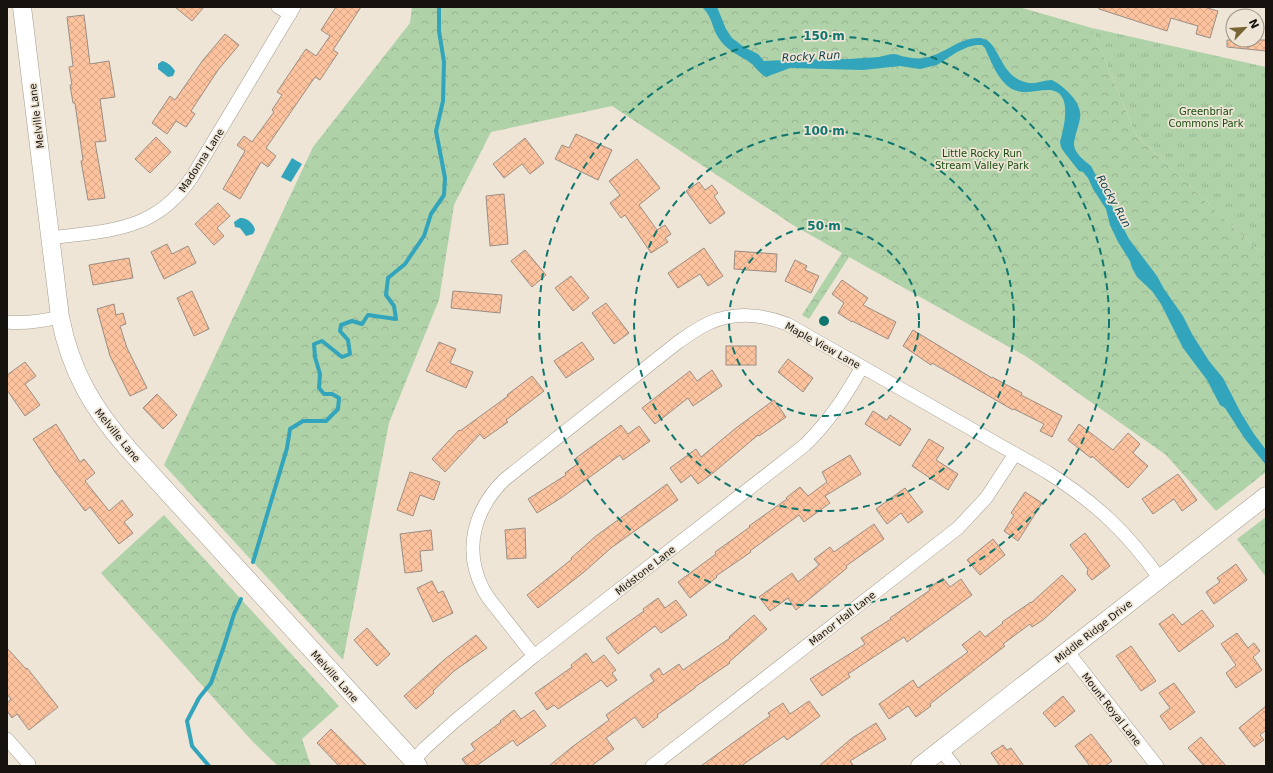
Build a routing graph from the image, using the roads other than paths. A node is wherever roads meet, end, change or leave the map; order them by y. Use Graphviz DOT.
graph roads {
  1 [pos="22,7"];
  2 [pos="278,7"];
  3 [pos="292,11"];
  4 [pos="50,238"];
  5 [pos="60,317"];
  6 [pos="7,322"];
  7 [pos="862,367"];
  8 [pos="1014,454"];
  9 [pos="1266,496"];
  10 [pos="1160,579"];
  11 [pos="1067,651"];
  12 [pos="534,656"];
  13 [pos="7,739"];
  14 [pos="941,750"];
  15 [pos="416,763"];
  16 [pos="29,764"];
  17 [pos="652,766"];
  18 [pos="920,766"];
  19 [pos="954,766"];
  20 [pos="1157,766"];
  1 -- 4 [label="street, Melville Lane"];
  2 -- 3 [label="street"];
  3 -- 4 [label="street, Madonna Lane"];
  4 -- 5 [label="street, Melville Lane"];
  5 -- 6 [label="street"];
  5 -- 15 [label="street, Melville Lane"];
  7 -- 8 [label="street, Maple View Lane"];
  7 -- 12 [label="street, Midstone Lane"];
  7 -- 12 [label="street, Maple View Lane"];
  8 -- 10 [label="street, Maple View Lane"];
  8 -- 17 [label="street, Manor Hall Lane"];
  9 -- 10 [label="street, Middle Ridge Drive"];
  10 -- 11 [label="street, Middle Ridge Drive"];
  11 -- 14 [label="street, Middle Ridge Drive"];
  11 -- 20 [label="street, Mount Royal Lane"];
  12 -- 15 [label="street, Midstone Lane"];
  13 -- 16 [label="street"];
  14 -- 18 [label="street, Middle Ridge Drive"];
  14 -- 19 [label="street"];
}
